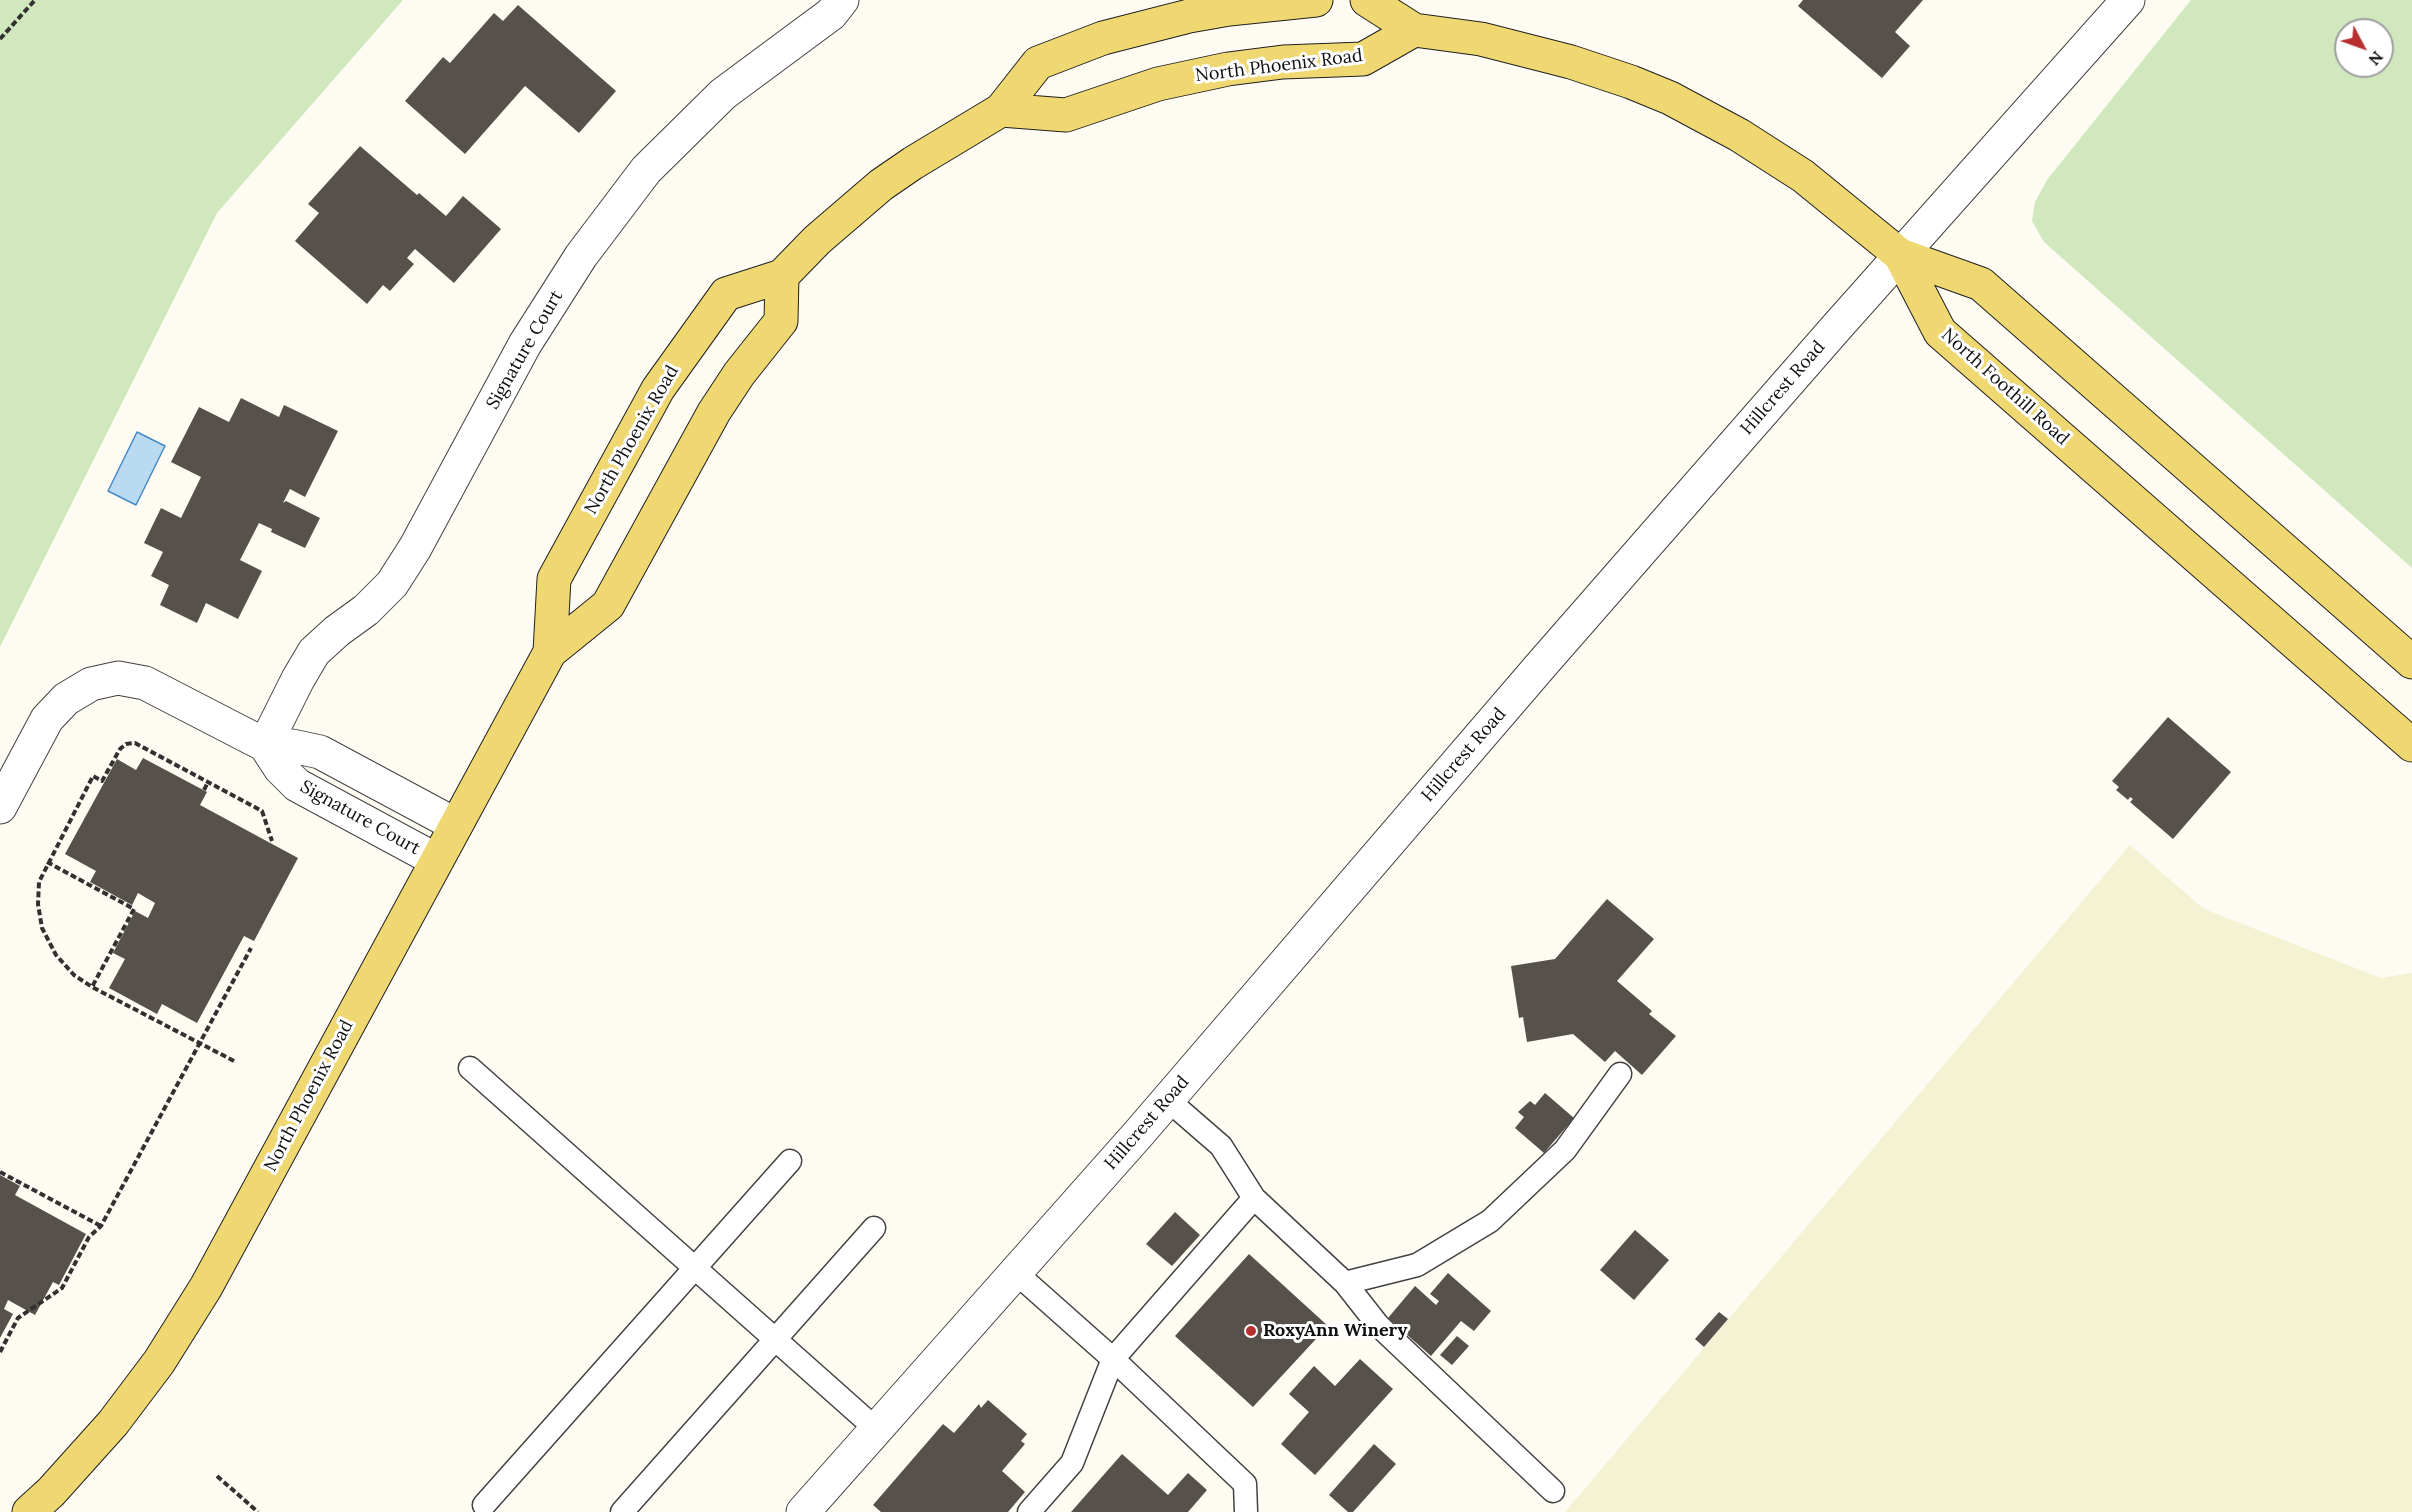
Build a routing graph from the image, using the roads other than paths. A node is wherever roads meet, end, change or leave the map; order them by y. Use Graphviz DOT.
graph roads {
  1 [pos="842,0"];
  2 [pos="1316,0"];
  3 [pos="1367,0"];
  4 [pos="2128,0"];
  5 [pos="1414,30"];
  6 [pos="1001,110"];
  7 [pos="1900,255"];
  8 [pos="782,276"];
  9 [pos="550,652"];
  10 [pos="2412,662"];
  11 [pos="265,745"];
  12 [pos="2412,745"];
  13 [pos="0,807"];
  14 [pos="456,825"];
  15 [pos="436,860"];
  16 [pos="470,1068"];
  17 [pos="1620,1074"];
  18 [pos="1168,1100"];
  19 [pos="790,1161"];
  20 [pos="1254,1198"];
  21 [pos="874,1228"];
  22 [pos="694,1268"];
  23 [pos="1015,1272"];
  24 [pos="1345,1282"];
  25 [pos="775,1340"];
  26 [pos="1113,1359"];
  27 [pos="876,1430"];
  28 [pos="1553,1491"];
  29 [pos="484,1505"];
  30 [pos="29,1512"];
  31 [pos="622,1512"];
  32 [pos="803,1512"];
  33 [pos="1029,1512"];
  34 [pos="1246,1512"];
  1 -- 11 [label="street, Signature Court"];
  2 -- 6 [label="main road, North Phoenix Road"];
  3 -- 5 [label="main road"];
  4 -- 7 [label="street, Hillcrest Road"];
  5 -- 6 [label="main road, North Phoenix Road"];
  5 -- 7 [label="main road"];
  6 -- 8 [label="main road, North Phoenix Road"];
  7 -- 10 [label="main road"];
  7 -- 12 [label="main road, North Foothill Road"];
  7 -- 18 [label="street, Hillcrest Road"];
  8 -- 9 [label="main road, North Phoenix Road"];
  8 -- 9 [label="main road, North Phoenix Road"];
  9 -- 14 [label="main road, North Phoenix Road"];
  11 -- 13 [label="street, Signature Court"];
  11 -- 14 [label="street, Signature Court"];
  11 -- 15 [label="street, Signature Court"];
  14 -- 15 [label="main road, North Phoenix Road"];
  15 -- 30 [label="main road, North Phoenix Road"];
  16 -- 22 [label="lane"];
  17 -- 24 [label="lane"];
  18 -- 20 [label="lane"];
  18 -- 23 [label="street, Hillcrest Road"];
  19 -- 22 [label="lane"];
  20 -- 24 [label="lane"];
  20 -- 26 [label="lane"];
  21 -- 25 [label="lane"];
  22 -- 25 [label="lane"];
  22 -- 29 [label="lane"];
  23 -- 26 [label="lane"];
  23 -- 27 [label="street, Hillcrest Road"];
  24 -- 28 [label="lane"];
  25 -- 27 [label="lane"];
  25 -- 31 [label="lane"];
  26 -- 33 [label="lane"];
  26 -- 34 [label="lane"];
  27 -- 32 [label="street, Hillcrest Road"];
}
